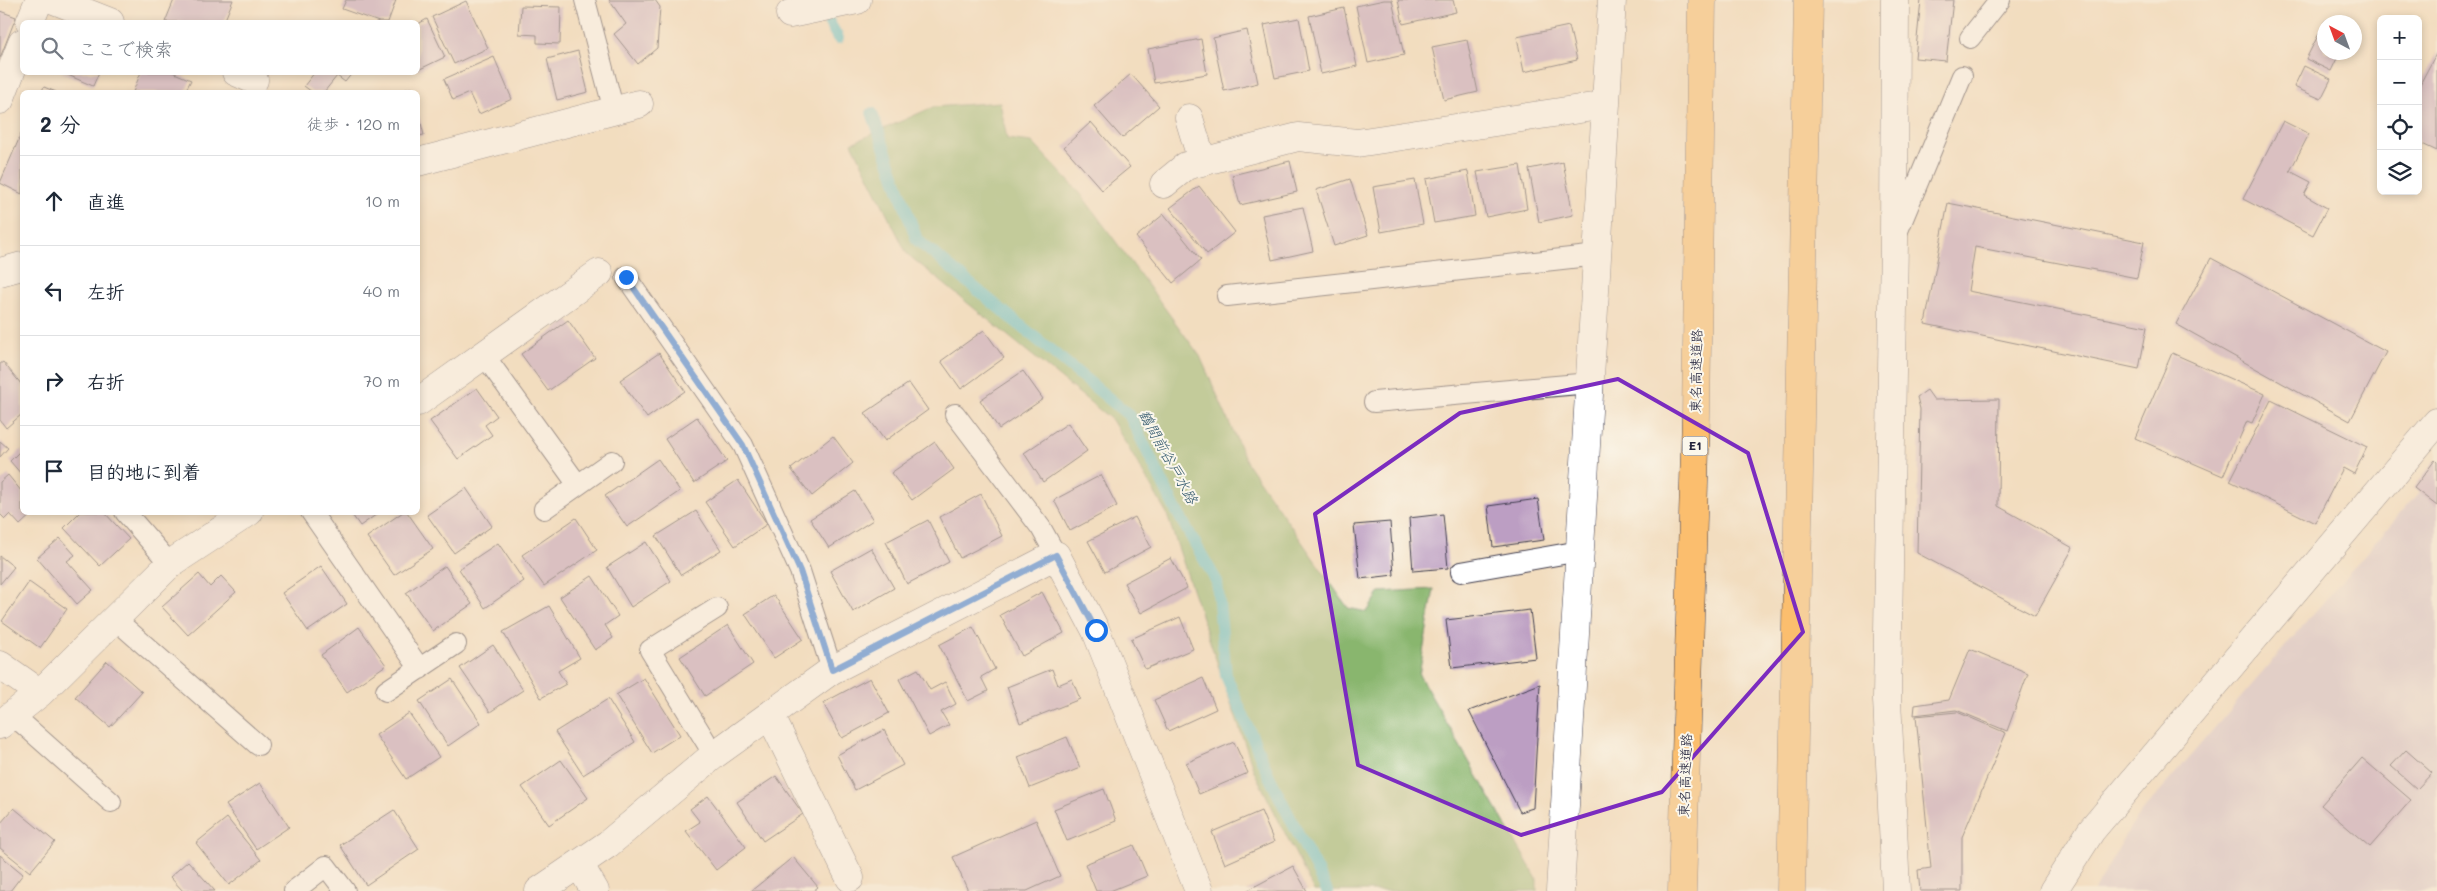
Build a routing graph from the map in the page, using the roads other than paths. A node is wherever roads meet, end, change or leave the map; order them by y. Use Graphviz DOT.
graph roads {
  1 [pos="39,0"];
  2 [pos="54,0"];
  3 [pos="585,0"];
  4 [pos="857,0"];
  5 [pos="1612,0"];
  6 [pos="1702,0"];
  7 [pos="1808,0"];
  8 [pos="1895,0"];
  9 [pos="2000,0"];
  10 [pos="790,14"];
  11 [pos="31,20"];
  12 [pos="105,20"];
  13 [pos="1970,38"];
  14 [pos="20,48"];
  15 [pos="1962,76"];
  16 [pos="0,100"];
  17 [pos="1606,105"];
  18 [pos="626,107"];
  19 [pos="1189,118"];
  20 [pos="420,161"];
  21 [pos="1202,161"];
  22 [pos="1164,184"];
  23 [pos="1894,241"];
  24 [pos="1598,256"];
  25 [pos="20,267"];
  26 [pos="0,272"];
  27 [pos="599,273"];
  28 [pos="626,277"];
  29 [pos="1227,296"];
  30 [pos="484,354"];
  31 [pos="1590,383"];
  32 [pos="420,401"];
  33 [pos="1374,402"];
  34 [pos="955,414"];
  35 [pos="2437,422"];
  36 [pos="612,461"];
  37 [pos="578,485"];
  38 [pos="544,509"];
  39 [pos="128,515"];
  40 [pos="244,515"];
  41 [pos="313,515"];
  42 [pos="1580,551"];
  43 [pos="1056,555"];
  44 [pos="170,564"];
  45 [pos="1461,572"];
  46 [pos="716,608"];
  47 [pos="115,619"];
  48 [pos="456,644"];
  49 [pos="0,665"];
  50 [pos="420,669"];
  51 [pos="832,670"];
  52 [pos="386,691"];
  53 [pos="40,693"];
  54 [pos="770,715"];
  55 [pos="6,720"];
  56 [pos="258,745"];
  57 [pos="714,755"];
  58 [pos="111,802"];
  59 [pos="579,864"];
  60 [pos="850,878"];
  61 [pos="294,891"];
  62 [pos="345,891"];
  63 [pos="539,891"];
  64 [pos="595,891"];
  65 [pos="1199,891"];
  66 [pos="1560,891"];
  67 [pos="1682,891"];
  68 [pos="1790,891"];
  69 [pos="1896,891"];
  70 [pos="2053,891"];
  1 -- 11 [label="street"];
  2 -- 12 [label="street"];
  3 -- 18 [label="lane"];
  4 -- 10 [label="street"];
  5 -- 17 [label="street"];
  6 -- 67 [label="highway, 東名高速道路 / E1"];
  7 -- 68 [label="highway"];
  8 -- 23 [label="street"];
  9 -- 13 [label="lane"];
  14 -- 16 [label="street"];
  15 -- 23 [label="lane"];
  17 -- 21 [label="street"];
  17 -- 24 [label="street"];
  18 -- 20 [label="street"];
  19 -- 21 [label="street"];
  21 -- 22 [label="street"];
  23 -- 69 [label="street"];
  24 -- 29 [label="lane"];
  24 -- 31 [label="street"];
  25 -- 26 [label="street"];
  27 -- 30 [label="street"];
  28 -- 51 [label="lane"];
  30 -- 32 [label="street"];
  30 -- 37 [label="lane"];
  31 -- 33 [label="lane"];
  31 -- 42 [label="street"];
  34 -- 43 [label="lane"];
  35 -- 70 [label="street"];
  36 -- 37 [label="lane"];
  37 -- 38 [label="lane"];
  39 -- 44 [label="lane"];
  40 -- 44 [label="street"];
  41 -- 50 [label="lane"];
  42 -- 45 [label="lane"];
  42 -- 66 [label="street"];
  43 -- 51 [label="street"];
  43 -- 65 [label="street"];
  44 -- 47 [label="street"];
  46 -- 57 [label="lane"];
  47 -- 53 [label="street"];
  47 -- 56 [label="lane"];
  48 -- 50 [label="lane"];
  49 -- 53 [label="street"];
  50 -- 52 [label="lane"];
  51 -- 54 [label="street"];
  53 -- 55 [label="street"];
  54 -- 57 [label="street"];
  54 -- 60 [label="street"];
  55 -- 58 [label="lane"];
  57 -- 59 [label="street"];
  59 -- 63 [label="street"];
  59 -- 64 [label="street"];
  61 -- 62 [label="lane"];
}
